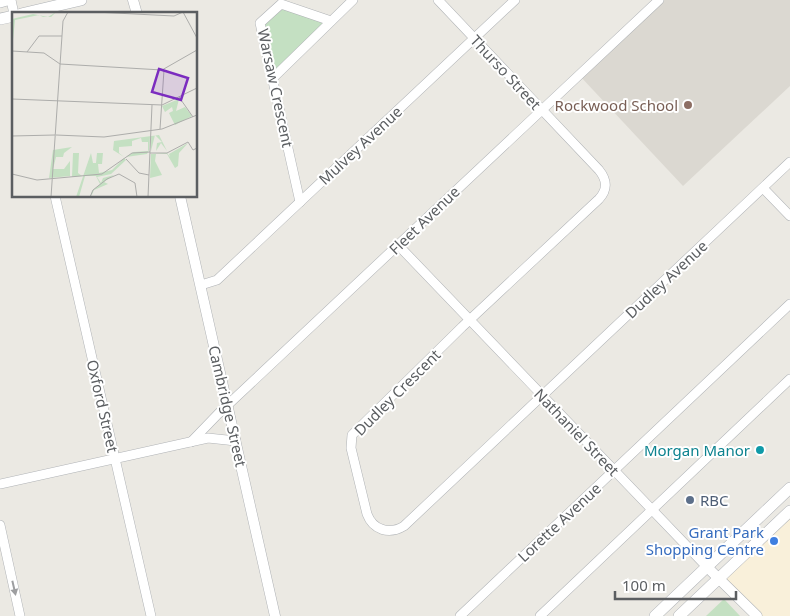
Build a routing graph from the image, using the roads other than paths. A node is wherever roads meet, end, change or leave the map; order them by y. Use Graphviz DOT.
graph roads {
  1 [pos="6,0"];
  2 [pos="81,0"];
  3 [pos="354,0"];
  4 [pos="438,0"];
  5 [pos="516,0"];
  6 [pos="659,0"];
  7 [pos="0,2"];
  8 [pos="30,12"];
  9 [pos="331,21"];
  10 [pos="474,39"];
  11 [pos="274,77"];
  12 [pos="541,110"];
  13 [pos="790,162"];
  14 [pos="763,188"];
  15 [pos="604,192"];
  16 [pos="55,198"];
  17 [pos="180,198"];
  18 [pos="300,202"];
  19 [pos="790,216"];
  20 [pos="398,246"];
  21 [pos="201,284"];
  22 [pos="790,304"];
  23 [pos="470,320"];
  24 [pos="790,379"];
  25 [pos="542,395"];
  26 [pos="228,406"];
  27 [pos="236,441"];
  28 [pos="191,442"];
  29 [pos="114,458"];
  30 [pos="614,471"];
  31 [pos="0,484"];
  32 [pos="790,488"];
  33 [pos="652,510"];
  34 [pos="790,511"];
  35 [pos="0,525"];
  36 [pos="706,567"];
  37 [pos="719,578"];
  38 [pos="20,616"];
  39 [pos="150,616"];
  40 [pos="275,616"];
  41 [pos="460,616"];
  42 [pos="540,616"];
  43 [pos="655,616"];
  44 [pos="679,616"];
  45 [pos="757,616"];
  1 -- 7 [label="main road"];
  2 -- 8 [label="main road"];
  3 -- 9 [label="street"];
  4 -- 10 [label="street, Thurso Street"];
  5 -- 10 [label="street, Mulvey Avenue"];
  6 -- 12 [label="street, Fleet Avenue"];
  9 -- 11 [label="street"];
  9 -- 11 [label="street, Warsaw Crescent"];
  10 -- 12 [label="street, Thurso Street"];
  10 -- 18 [label="street, Mulvey Avenue"];
  11 -- 18 [label="street, Warsaw Crescent"];
  12 -- 15 [label="street, Thurso Street"];
  12 -- 20 [label="street, Fleet Avenue"];
  13 -- 14 [label="street, Dudley Avenue"];
  14 -- 19 [label="street"];
  14 -- 25 [label="street, Dudley Avenue"];
  15 -- 23 [label="street, Dudley Crescent"];
  16 -- 29 [label="street, Oxford Street"];
  17 -- 21 [label="street, Cambridge Street"];
  18 -- 21 [label="street, Mulvey Avenue"];
  20 -- 23 [label="street, Nathaniel Street"];
  20 -- 26 [label="street, Fleet Avenue"];
  21 -- 26 [label="street, Cambridge Street"];
  22 -- 30 [label="street, Lorette Avenue"];
  23 -- 25 [label="street, Nathaniel Street"];
  23 -- 25 [label="street, Dudley Crescent"];
  24 -- 33 [label="street"];
  25 -- 30 [label="street, Nathaniel Street"];
  26 -- 27 [label="street, Cambridge Street"];
  26 -- 28 [label="street, Fleet Avenue"];
  27 -- 28 [label="street"];
  27 -- 40 [label="street, Cambridge Street"];
  28 -- 29 [label="street"];
  29 -- 31 [label="street"];
  29 -- 39 [label="street, Oxford Street"];
  30 -- 33 [label="street, Nathaniel Street"];
  30 -- 41 [label="street, Lorette Avenue"];
  32 -- 36 [label="main road"];
  33 -- 36 [label="street, Nathaniel Street"];
  33 -- 42 [label="street"];
  34 -- 37 [label="main road"];
  35 -- 38 [label="street, one-way"];
  36 -- 37 [label="street, Nathaniel Street"];
  36 -- 43 [label="main road"];
  37 -- 44 [label="main road"];
  37 -- 45 [label="street, Nathaniel Street"];
}
